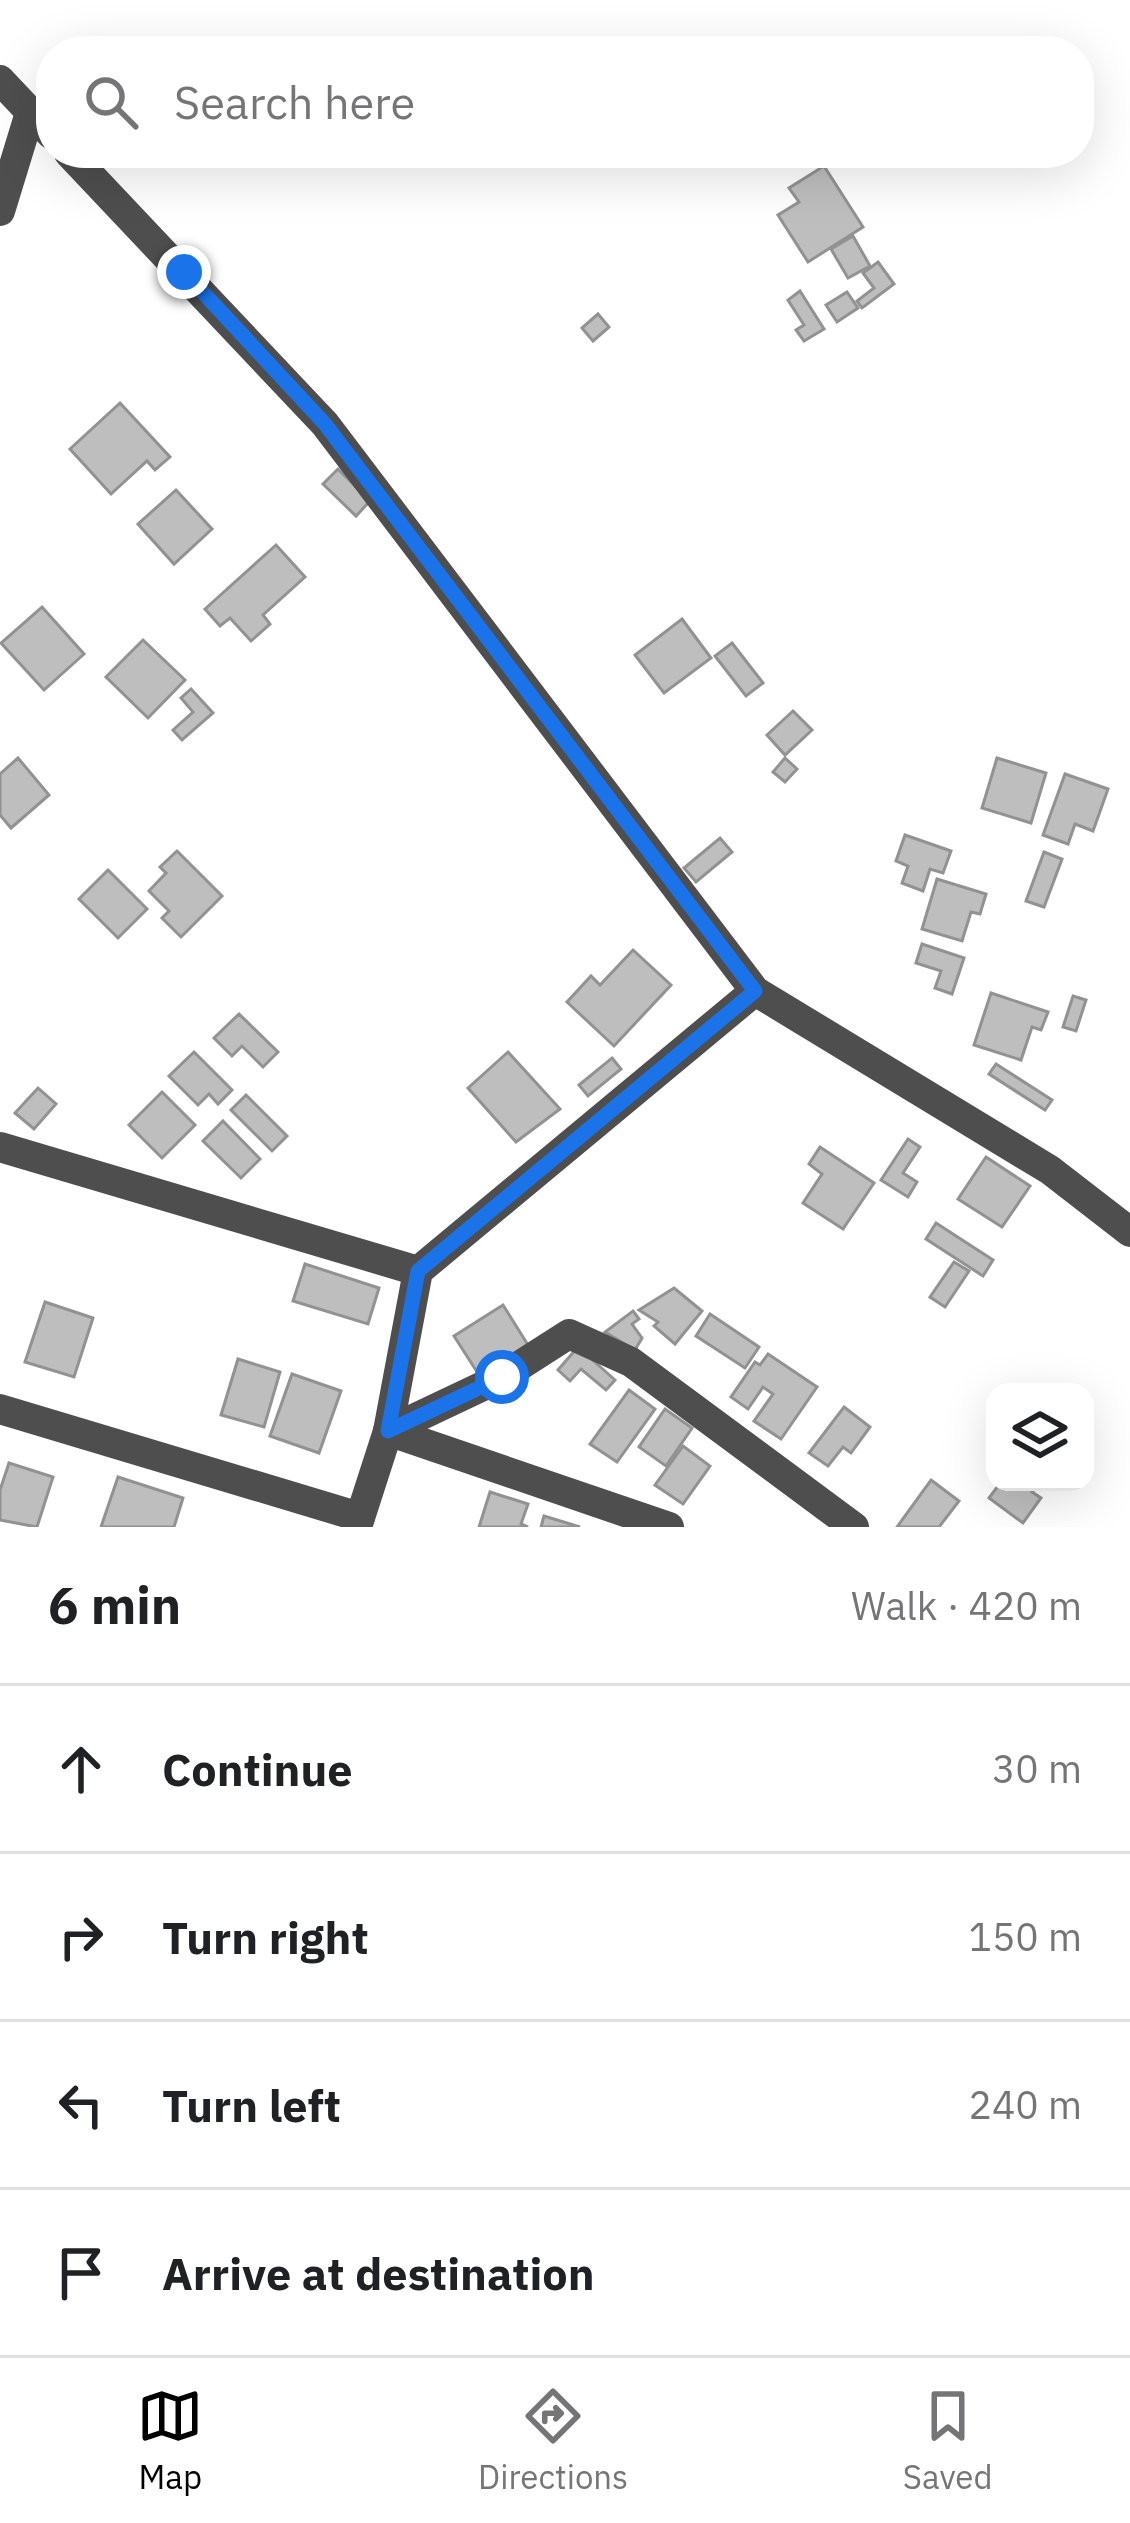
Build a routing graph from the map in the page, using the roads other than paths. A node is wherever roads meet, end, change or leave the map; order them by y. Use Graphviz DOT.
graph roads {
  1 [pos="0,80"];
  2 [pos="36,119"];
  3 [pos="36,135"];
  4 [pos="83,168"];
  5 [pos="0,211"];
  6 [pos="755,991"];
  7 [pos="0,1147"];
  8 [pos="1130,1232"];
  9 [pos="418,1271"];
  10 [pos="0,1409"];
  11 [pos="388,1431"];
  12 [pos="359,1522"];
  13 [pos="669,1527"];
  14 [pos="854,1527"];
  1 -- 2 [label="street"];
  3 -- 5 [label="street"];
  4 -- 6 [label="street"];
  6 -- 8 [label="street"];
  6 -- 9 [label="street"];
  7 -- 9 [label="street"];
  9 -- 11 [label="street"];
  10 -- 12 [label="street"];
  11 -- 12 [label="street"];
  11 -- 13 [label="street"];
  11 -- 14 [label="street"];
}
